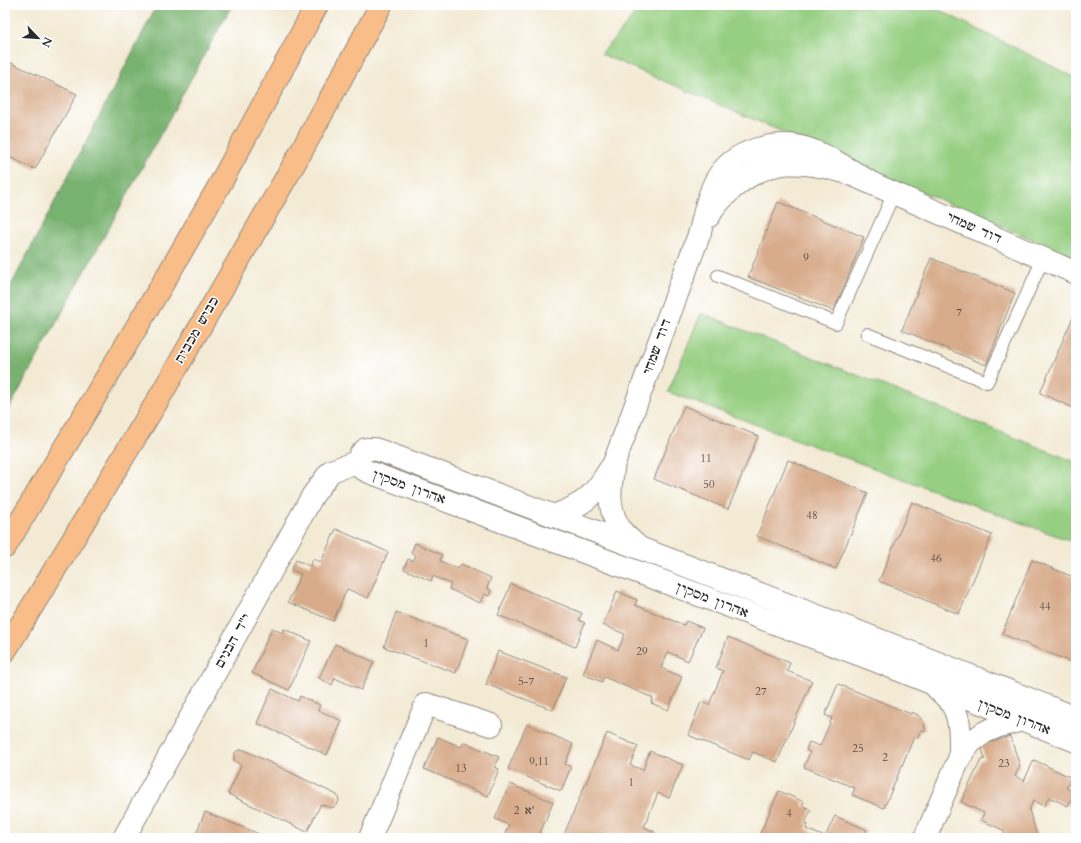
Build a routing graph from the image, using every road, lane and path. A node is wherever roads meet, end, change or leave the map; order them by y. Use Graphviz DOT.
graph roads {
  1 [pos="317,5"];
  2 [pos="381,5"];
  3 [pos="894,193"];
  4 [pos="1043,258"];
  5 [pos="1076,273"];
  6 [pos="718,276"];
  7 [pos="867,334"];
  8 [pos="357,462"];
  9 [pos="614,463"];
  10 [pos="554,516"];
  11 [pos="5,547"];
  12 [pos="639,548"];
  13 [pos="5,651"];
  14 [pos="932,684"];
  15 [pos="1076,718"];
  16 [pos="1024,720"];
  17 [pos="492,725"];
  18 [pos="1076,741"];
  19 [pos="960,757"];
  20 [pos="124,838"];
  21 [pos="370,838"];
  22 [pos="925,838"];
  1 -- 11 [label="highway"];
  2 -- 13 [label="highway, כביש מכבית"];
  3 -- 4 [label="street, דוד שמחי"];
  3 -- 6 [label="lane"];
  3 -- 9 [label="street, דוד שמחי"];
  4 -- 5 [label="street, דוד שמחי"];
  4 -- 7 [label="lane"];
  8 -- 10 [label="street, אהרון מסקין"];
  8 -- 14 [label="street, אהרון מסקין"];
  8 -- 20 [label="street, י\"ד הבנים"];
  9 -- 10 [label="street, דוד שמחי"];
  9 -- 12 [label="street, דוד שמחי"];
  10 -- 12 [label="street, אהרון מסקין"];
  12 -- 15 [label="street, אהרון מסקין"];
  14 -- 16 [label="street, אהרון מסקין"];
  14 -- 19 [label="street"];
  16 -- 18 [label="street, אהרון מסקין"];
  16 -- 19 [label="street"];
  17 -- 21 [label="street"];
  19 -- 22 [label="street"];
}
